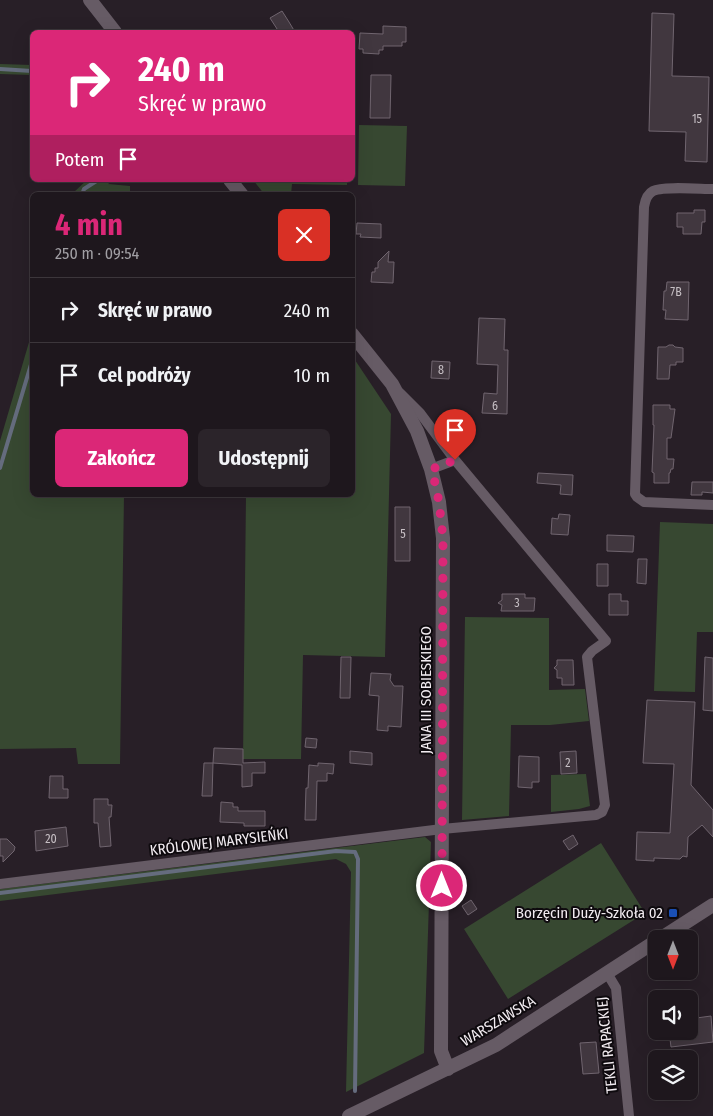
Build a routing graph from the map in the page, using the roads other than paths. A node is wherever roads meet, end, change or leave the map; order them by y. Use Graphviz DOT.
graph roads {
  1 [pos="90,0"];
  2 [pos="114,30"];
  3 [pos="232,182"];
  4 [pos="713,189"];
  5 [pos="240,192"];
  6 [pos="355,338"];
  7 [pos="392,384"];
  8 [pos="455,460"];
  9 [pos="432,469"];
  10 [pos="713,505"];
  11 [pos="442,829"];
  12 [pos="0,884"];
  13 [pos="713,905"];
  14 [pos="674,930"];
  15 [pos="648,946"];
  16 [pos="607,973"];
  17 [pos="448,1068"];
  18 [pos="349,1116"];
  19 [pos="629,1116"];
  1 -- 2 [label="main road"];
  3 -- 5 [label="main road"];
  4 -- 10 [label="street"];
  6 -- 7 [label="main road, JANA III SOBIESKIEGO"];
  7 -- 8 [label="street"];
  7 -- 9 [label="main road, JANA III SOBIESKIEGO"];
  8 -- 9 [label="street"];
  8 -- 11 [label="street, KRÓLOWEJ MARYSIEŃKI"];
  9 -- 11 [label="main road, JANA III SOBIESKIEGO"];
  11 -- 12 [label="street, KRÓLOWEJ MARYSIEŃKI"];
  11 -- 17 [label="main road, JANA III SOBIESKIEGO"];
  13 -- 14 [label="main road"];
  15 -- 16 [label="main road, WARSZAWSKA"];
  16 -- 17 [label="main road, WARSZAWSKA"];
  16 -- 19 [label="street, TEKLI RAPACKIEJ"];
  17 -- 18 [label="main road, WARSZAWSKA"];
}
